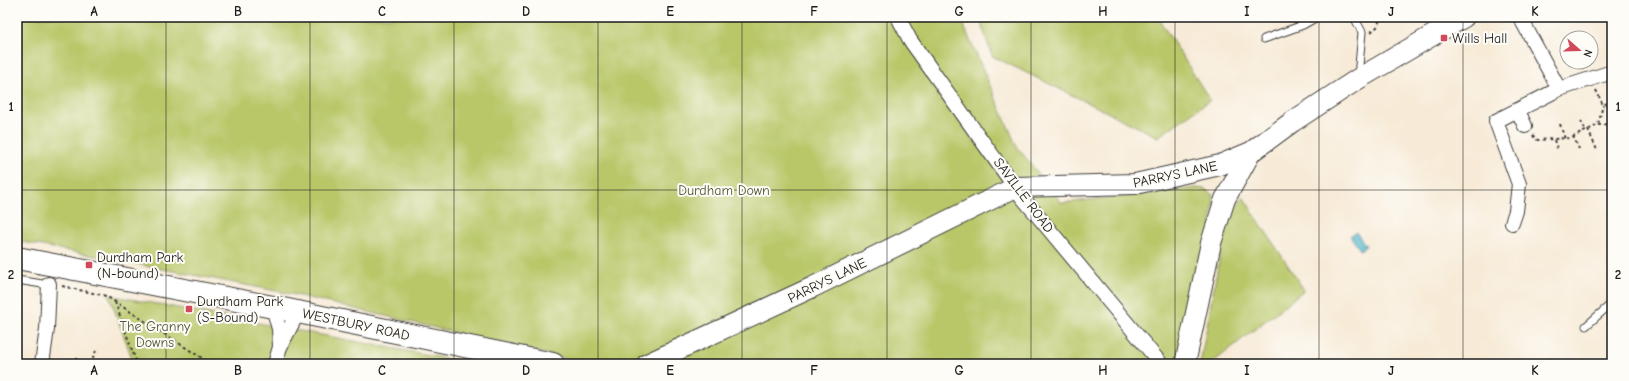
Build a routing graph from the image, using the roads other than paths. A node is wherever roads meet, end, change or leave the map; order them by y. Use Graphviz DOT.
graph roads {
  1 [pos="898,17"];
  2 [pos="1317,17"];
  3 [pos="1354,17"];
  4 [pos="1464,17"];
  5 [pos="1520,17"];
  6 [pos="1264,39"];
  7 [pos="1612,72"];
  8 [pos="1358,79"];
  9 [pos="1559,88"];
  10 [pos="1518,111"];
  11 [pos="1524,126"];
  12 [pos="1251,152"];
  13 [pos="1014,193"];
  14 [pos="1512,223"];
  15 [pos="17,258"];
  16 [pos="17,280"];
  17 [pos="49,285"];
  18 [pos="1612,303"];
  19 [pos="273,306"];
  20 [pos="298,312"];
  21 [pos="1586,326"];
  22 [pos="280,347"];
  23 [pos="649,363"];
  24 [pos="42,364"];
  25 [pos="275,364"];
  26 [pos="553,364"];
  27 [pos="1161,364"];
  28 [pos="1185,364"];
  1 -- 13 [label="street, SAVILLE ROAD"];
  2 -- 6 [label="lane"];
  3 -- 8 [label="lane"];
  4 -- 8 [label="main road, PARRYS LANE"];
  5 -- 9 [label="street"];
  7 -- 9 [label="street"];
  8 -- 12 [label="main road, PARRYS LANE"];
  9 -- 10 [label="street"];
  10 -- 11 [label="street"];
  10 -- 14 [label="street"];
  12 -- 13 [label="main road, PARRYS LANE"];
  12 -- 28 [label="main road, PARRYS LANE"];
  13 -- 23 [label="main road, PARRYS LANE"];
  13 -- 27 [label="street, SAVILLE ROAD"];
  15 -- 19 [label="main road, WESTBURY ROAD"];
  16 -- 17 [label="lane"];
  17 -- 24 [label="street"];
  18 -- 21 [label="lane"];
  19 -- 20 [label="main road, WESTBURY ROAD"];
  19 -- 22 [label="street"];
  20 -- 22 [label="street"];
  20 -- 26 [label="main road, WESTBURY ROAD"];
  22 -- 25 [label="street"];
}
